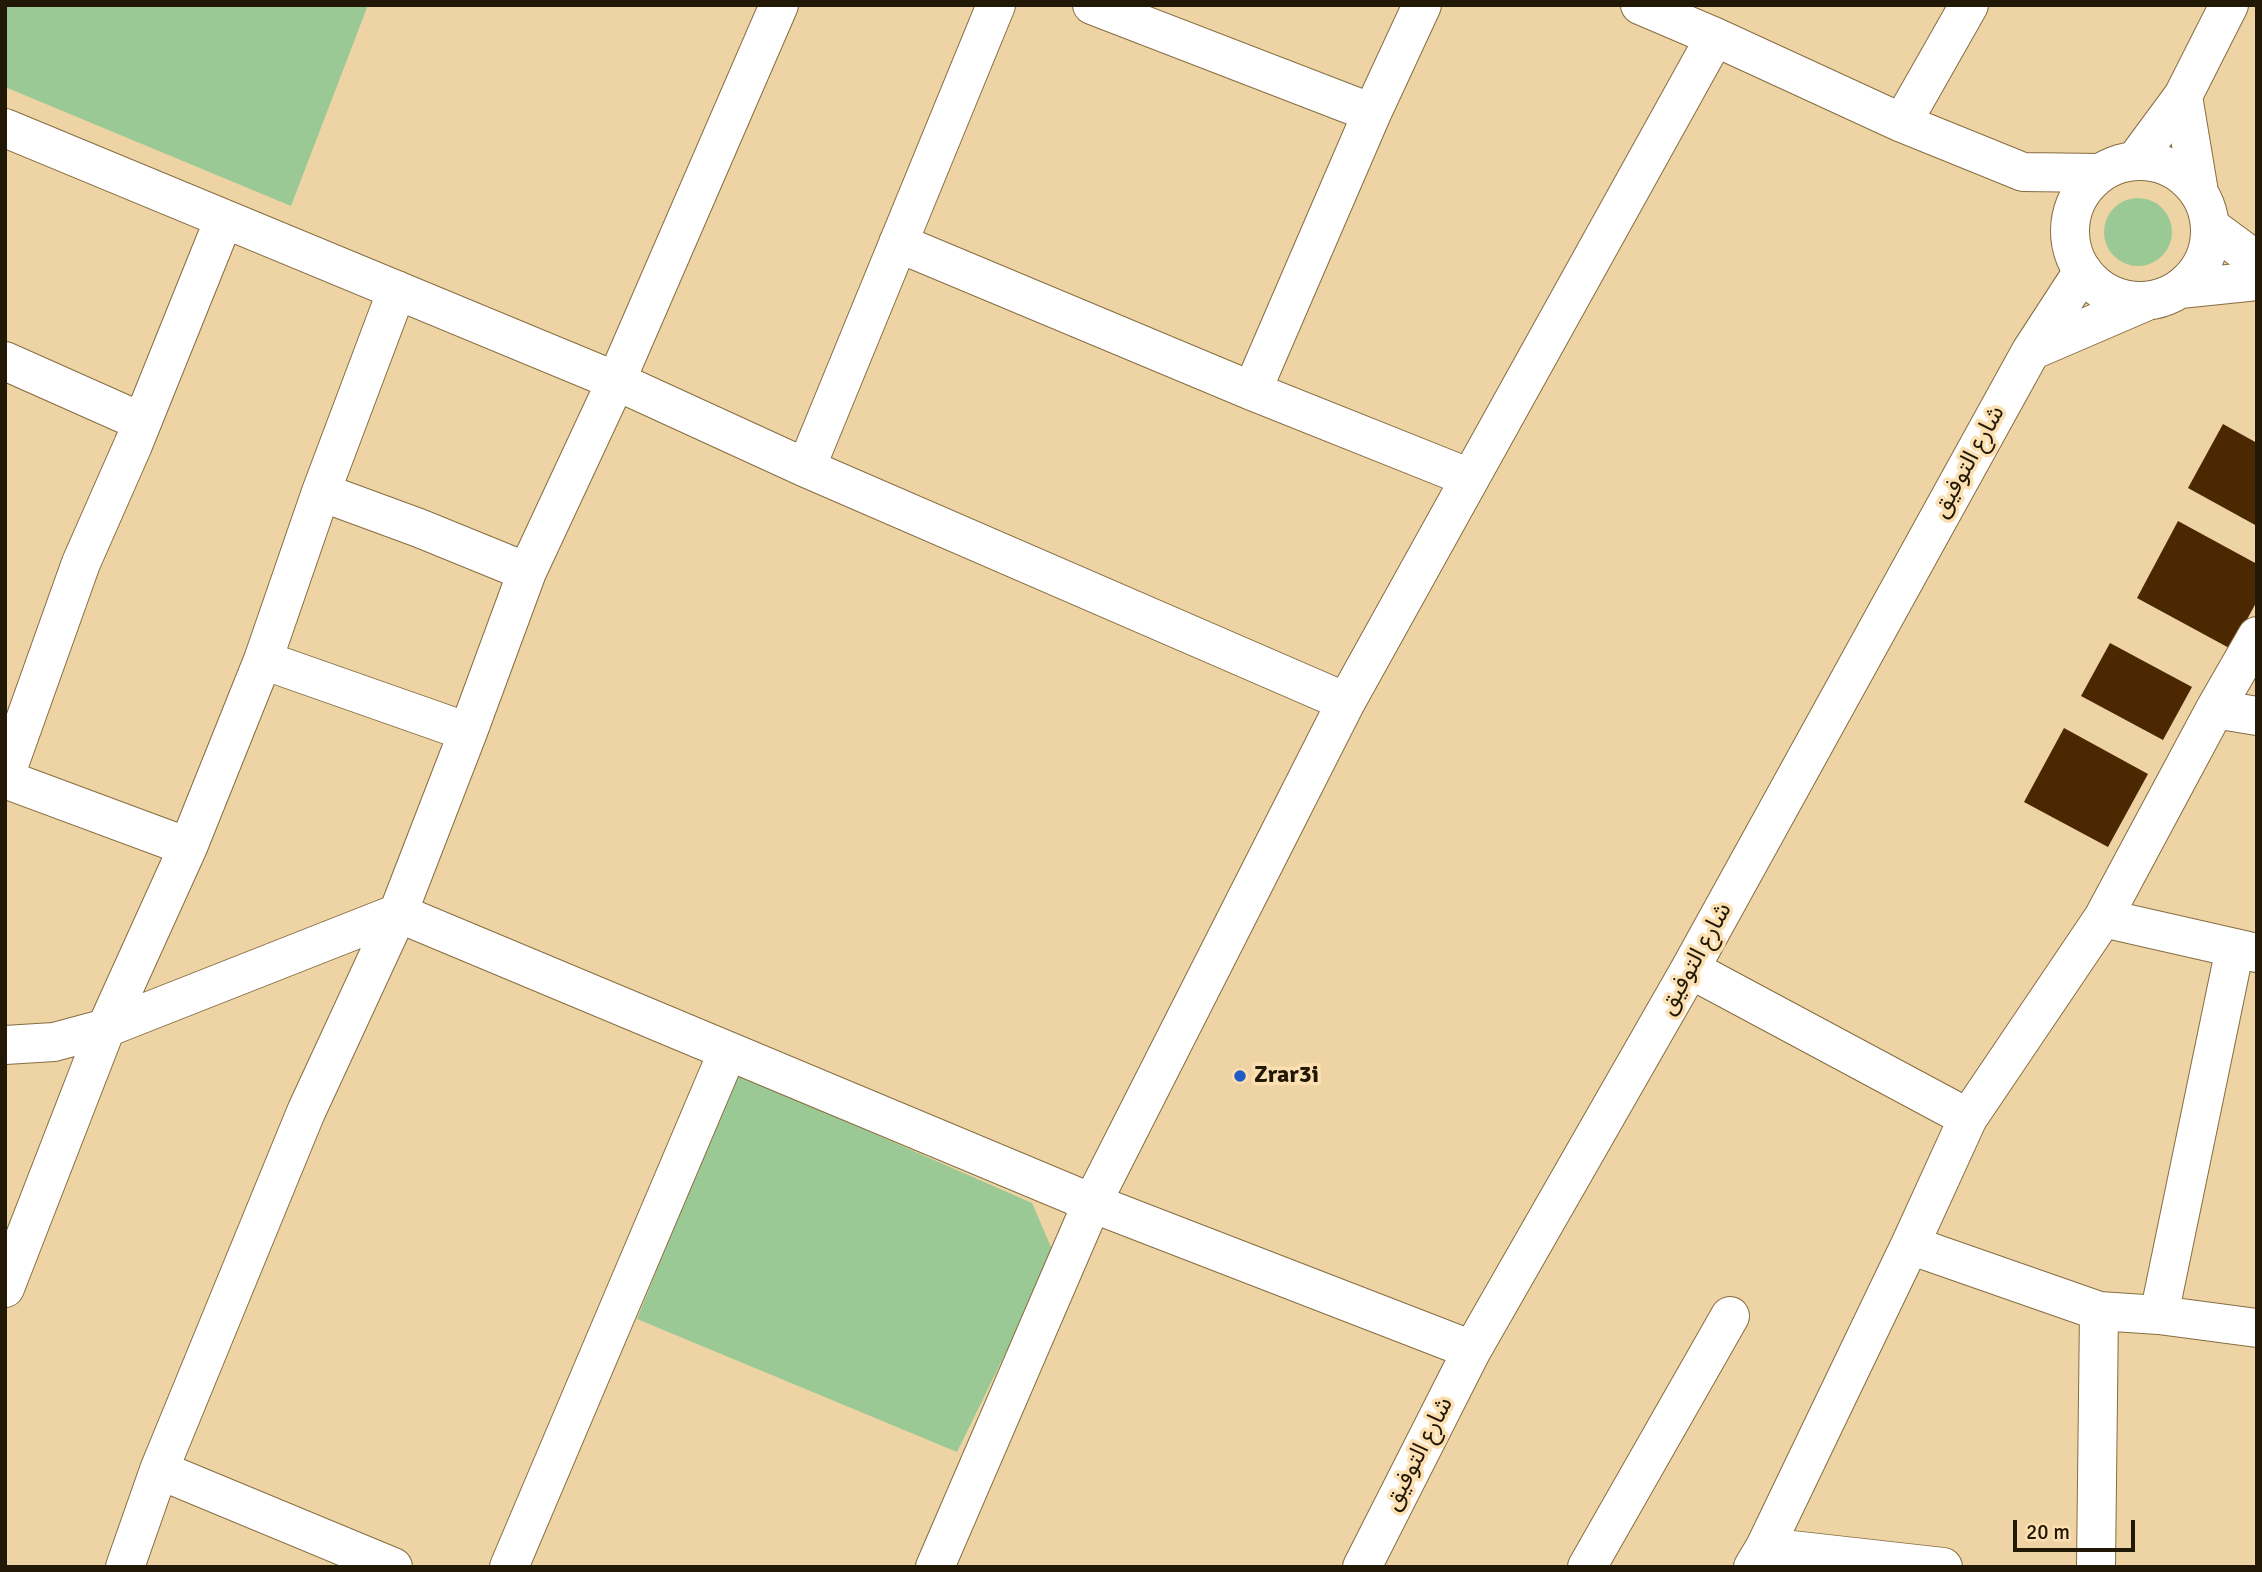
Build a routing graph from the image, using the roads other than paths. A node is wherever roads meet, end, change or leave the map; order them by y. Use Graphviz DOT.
graph roads {
  1 [pos="779,5"];
  2 [pos="996,5"];
  3 [pos="1092,5"];
  4 [pos="1422,5"];
  5 [pos="1640,5"];
  6 [pos="1969,5"];
  7 [pos="2237,13"];
  8 [pos="1715,37"];
  9 [pos="2183,96"];
  10 [pos="1372,113"];
  11 [pos="1902,123"];
  12 [pos="5,128"];
  13 [pos="2118,167"];
  14 [pos="2023,172"];
  15 [pos="2205,209"];
  16 [pos="224,219"];
  17 [pos="898,243"];
  18 [pos="2076,253"];
  19 [pos="2257,261"];
  20 [pos="2257,281"];
  21 [pos="397,290"];
  22 [pos="2163,295"];
  23 [pos="2031,351"];
  24 [pos="5,361"];
  25 [pos="616,381"];
  26 [pos="1252,391"];
  27 [pos="142,422"];
  28 [pos="806,468"];
  29 [pos="1470,478"];
  30 [pos="321,492"];
  31 [pos="527,572"];
  32 [pos="2257,636"];
  33 [pos="263,660"];
  34 [pos="1346,702"];
  35 [pos="2215,709"];
  36 [pos="2257,716"];
  37 [pos="468,733"];
  38 [pos="5,778"];
  39 [pos="188,847"];
  40 [pos="398,913"];
  41 [pos="2103,918"];
  42 [pos="2246,950"];
  43 [pos="1690,969"];
  44 [pos="106,1028"];
  45 [pos="5,1045"];
  46 [pos="728,1051"];
  47 [pos="1968,1118"];
  48 [pos="1092,1203"];
  49 [pos="1910,1245"];
  50 [pos="5,1288"];
  51 [pos="2099,1311"];
  52 [pos="2159,1315"];
  53 [pos="1730,1316"];
  54 [pos="2257,1328"];
  55 [pos="1472,1350"];
  56 [pos="159,1470"];
  57 [pos="1759,1557"];
  58 [pos="125,1567"];
  59 [pos="393,1567"];
  60 [pos="509,1567"];
  61 [pos="936,1567"];
  62 [pos="1362,1567"];
  63 [pos="1587,1567"];
  64 [pos="1943,1567"];
  65 [pos="2096,1567"];
  1 -- 25 [label="street"];
  2 -- 17 [label="street"];
  3 -- 10 [label="street"];
  4 -- 10 [label="street"];
  5 -- 8 [label="street"];
  6 -- 11 [label="street"];
  7 -- 9 [label="street"];
  8 -- 11 [label="street"];
  8 -- 29 [label="street"];
  9 -- 13 [label="street"];
  9 -- 15 [label="street"];
  10 -- 26 [label="street"];
  11 -- 14 [label="street"];
  12 -- 16 [label="street"];
  13 -- 14 [label="street"];
  13 -- 15 [label="street"];
  13 -- 18 [label="street"];
  14 -- 18 [label="street"];
  15 -- 19 [label="street"];
  15 -- 22 [label="street"];
  16 -- 21 [label="street"];
  16 -- 27 [label="street"];
  17 -- 26 [label="street"];
  17 -- 28 [label="street"];
  18 -- 22 [label="street"];
  18 -- 23 [label="street, شارع التوفيق"];
  20 -- 22 [label="street"];
  21 -- 25 [label="street"];
  21 -- 30 [label="street"];
  22 -- 23 [label="street"];
  23 -- 43 [label="street, شارع التوفيق"];
  24 -- 27 [label="street"];
  25 -- 28 [label="street"];
  25 -- 31 [label="street"];
  26 -- 29 [label="street"];
  27 -- 38 [label="street"];
  28 -- 34 [label="street"];
  29 -- 34 [label="street"];
  30 -- 31 [label="street"];
  30 -- 33 [label="street"];
  31 -- 37 [label="street"];
  32 -- 35 [label="street"];
  33 -- 37 [label="street"];
  33 -- 39 [label="street"];
  34 -- 48 [label="street"];
  35 -- 36 [label="street"];
  35 -- 41 [label="street"];
  37 -- 40 [label="street"];
  38 -- 39 [label="street"];
  39 -- 44 [label="street"];
  40 -- 44 [label="street"];
  40 -- 46 [label="street"];
  40 -- 56 [label="street"];
  41 -- 42 [label="street"];
  41 -- 47 [label="street"];
  42 -- 52 [label="street"];
  43 -- 47 [label="street"];
  43 -- 55 [label="street, شارع التوفيق"];
  44 -- 45 [label="street"];
  44 -- 50 [label="street"];
  46 -- 48 [label="street"];
  46 -- 60 [label="street"];
  47 -- 49 [label="street"];
  48 -- 55 [label="street"];
  48 -- 61 [label="street"];
  49 -- 51 [label="street"];
  49 -- 57 [label="street"];
  51 -- 52 [label="street"];
  51 -- 65 [label="street"];
  52 -- 54 [label="street"];
  53 -- 63 [label="street"];
  55 -- 62 [label="street, شارع التوفيق"];
  56 -- 58 [label="street"];
  56 -- 59 [label="street"];
  57 -- 64 [label="street"];
}
